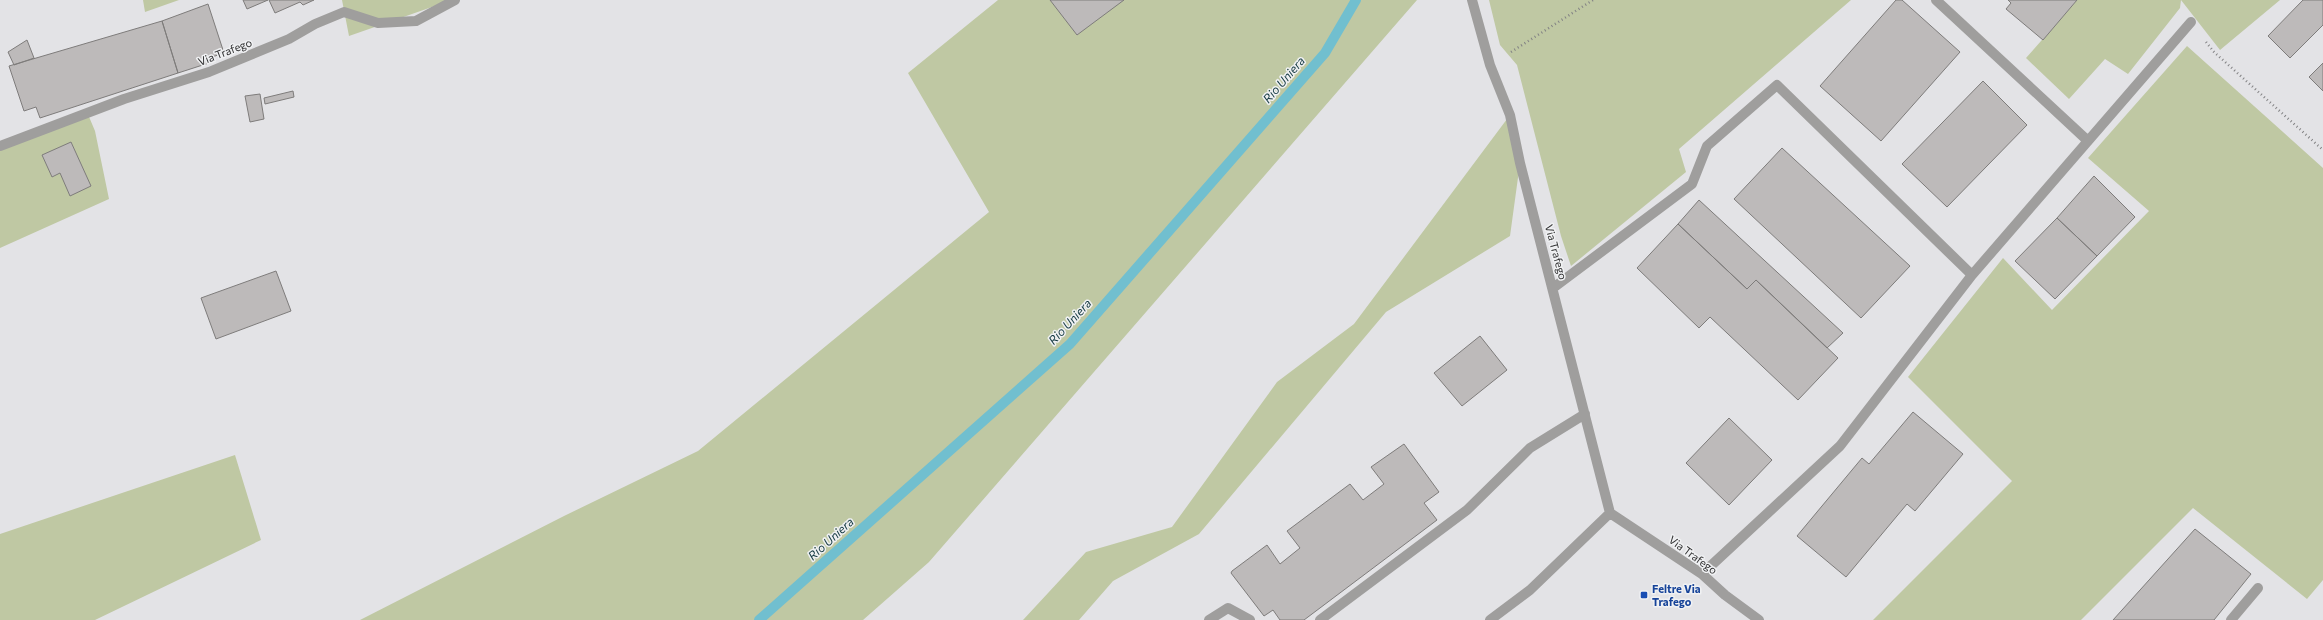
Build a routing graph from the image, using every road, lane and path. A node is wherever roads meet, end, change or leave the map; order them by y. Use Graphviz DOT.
graph roads {
  1 [pos="455,0"];
  2 [pos="1472,0"];
  3 [pos="1593,0"];
  4 [pos="1936,0"];
  5 [pos="2191,22"];
  6 [pos="1490,65"];
  7 [pos="2088,141"];
  8 [pos="0,146"];
  9 [pos="2323,150"];
  10 [pos="1972,274"];
  11 [pos="1554,288"];
  12 [pos="1585,414"];
  13 [pos="1610,513"];
  14 [pos="1702,574"];
  15 [pos="2258,588"];
  16 [pos="1209,620"];
  17 [pos="1250,620"];
  18 [pos="1320,620"];
  19 [pos="1490,620"];
  20 [pos="1759,620"];
  21 [pos="2231,620"];
  1 -- 8 [label="street, Via Trafego"];
  2 -- 6 [label="street, Via Trafego"];
  3 -- 6 [label="path"];
  4 -- 7 [label="street"];
  5 -- 7 [label="street"];
  5 -- 9 [label="path"];
  6 -- 11 [label="street, Via Trafego"];
  7 -- 10 [label="street"];
  10 -- 11 [label="street"];
  10 -- 14 [label="street"];
  11 -- 12 [label="street, Via Trafego"];
  12 -- 13 [label="street, Via Trafego"];
  12 -- 18 [label="street"];
  13 -- 14 [label="street, Via Trafego"];
  13 -- 19 [label="street"];
  14 -- 20 [label="street, Via Trafego"];
  15 -- 21 [label="street"];
  16 -- 17 [label="street"];
}
